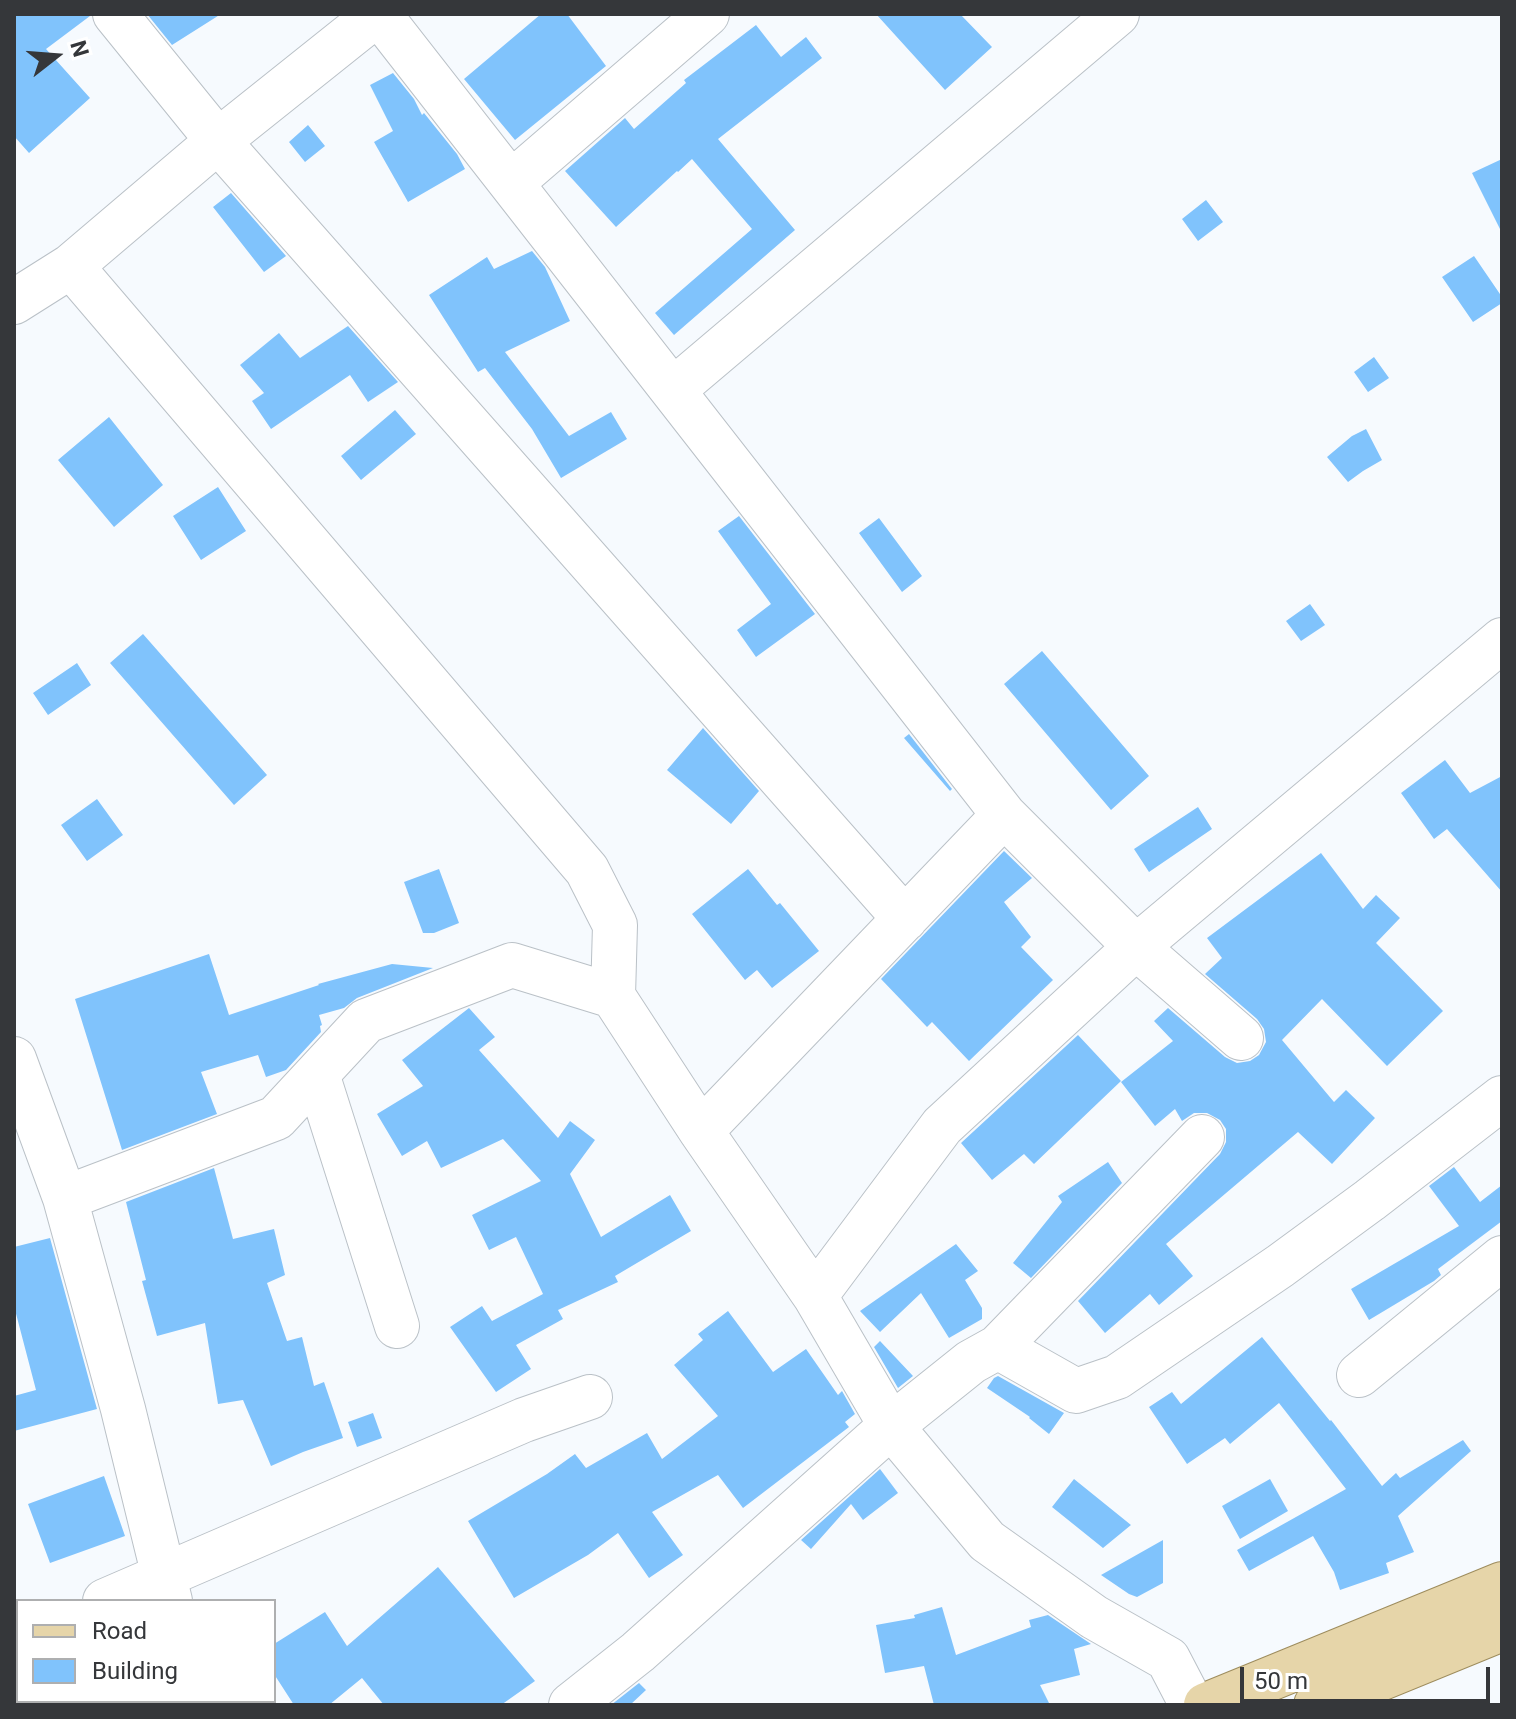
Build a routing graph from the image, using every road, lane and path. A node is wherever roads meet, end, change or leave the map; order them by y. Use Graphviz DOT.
graph roads {
  1 [pos="115,14"];
  2 [pos="378,14"];
  3 [pos="707,14"];
  4 [pos="1117,14"];
  5 [pos="218,141"];
  6 [pos="511,183"];
  7 [pos="71,266"];
  8 [pos="14,302"];
  9 [pos="673,390"];
  10 [pos="1502,640"];
  11 [pos="1004,815"];
  12 [pos="905,919"];
  13 [pos="1136,947"];
  14 [pos="613,996"];
  15 [pos="1241,1038"];
  16 [pos="14,1059"];
  17 [pos="317,1074"];
  18 [pos="1502,1098"];
  19 [pos="701,1131"];
  20 [pos="1202,1137"];
  21 [pos="65,1198"];
  22 [pos="1502,1258"];
  23 [pos="815,1296"];
  24 [pos="397,1326"];
  25 [pos="998,1347"];
  26 [pos="1359,1375"];
  27 [pos="590,1397"];
  28 [pos="891,1426"];
  29 [pos="1502,1584"];
  30 [pos="167,1588"];
  31 [pos="115,1599"];
  32 [pos="1502,1629"];
  33 [pos="571,1705"];
  34 [pos="1192,1705"];
  35 [pos="1206,1705"];
  36 [pos="1316,1705"];
  1 -- 5 [label="street"];
  2 -- 5 [label="street"];
  2 -- 6 [label="street"];
  3 -- 6 [label="street"];
  4 -- 9 [label="street"];
  5 -- 7 [label="street"];
  5 -- 12 [label="street"];
  6 -- 9 [label="street"];
  7 -- 8 [label="street"];
  7 -- 14 [label="street"];
  9 -- 11 [label="street"];
  10 -- 13 [label="street"];
  11 -- 12 [label="street"];
  11 -- 13 [label="street"];
  12 -- 19 [label="street"];
  13 -- 15 [label="street"];
  13 -- 23 [label="street"];
  14 -- 17 [label="street"];
  14 -- 19 [label="street"];
  16 -- 21 [label="street"];
  17 -- 21 [label="street"];
  17 -- 24 [label="street"];
  18 -- 25 [label="street"];
  19 -- 23 [label="street"];
  20 -- 25 [label="street"];
  21 -- 30 [label="street"];
  22 -- 26 [label="street"];
  23 -- 28 [label="street"];
  25 -- 28 [label="street"];
  27 -- 30 [label="street"];
  28 -- 33 [label="street"];
  28 -- 34 [label="street"];
  29 -- 35 [label="main road"];
  30 -- 31 [label="street"];
  32 -- 36 [label="main road"];
}
